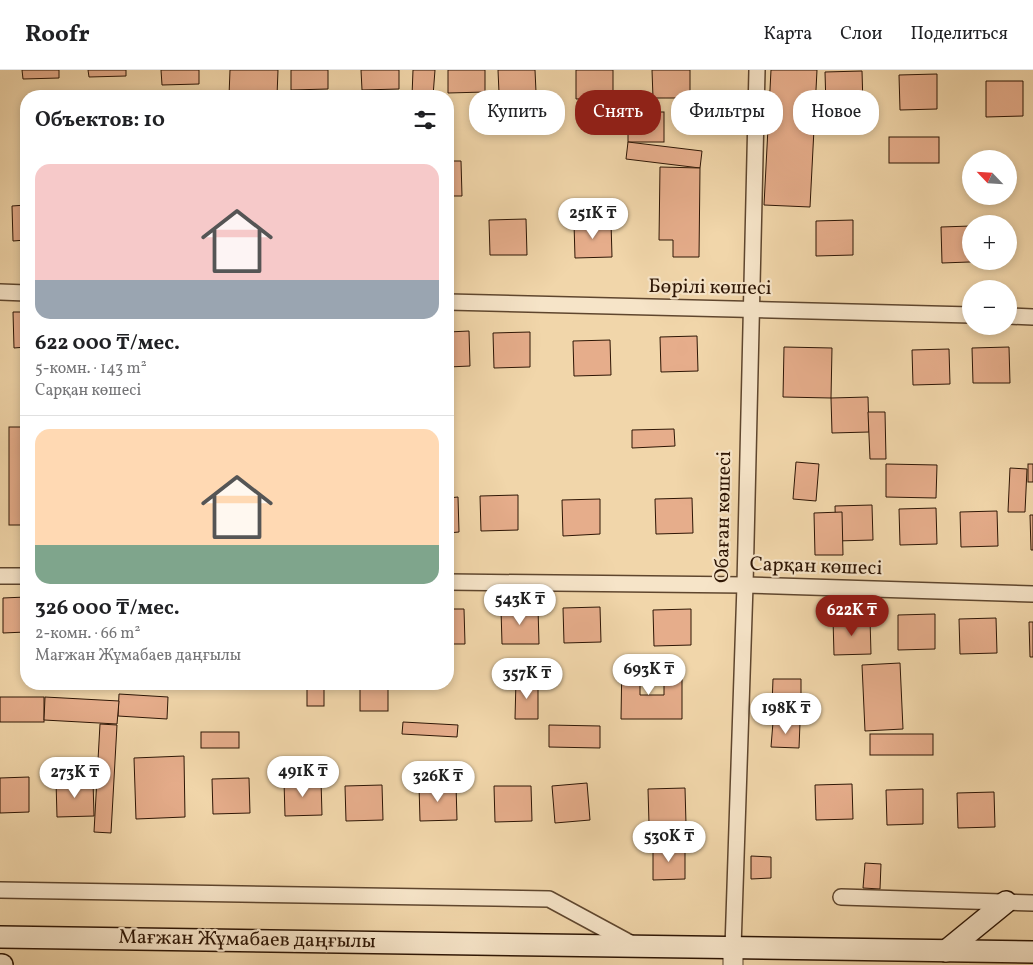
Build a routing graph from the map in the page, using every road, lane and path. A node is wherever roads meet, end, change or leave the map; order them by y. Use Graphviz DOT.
graph roads {
  1 [pos="757,70"];
  2 [pos="0,292"];
  3 [pos="20,293"];
  4 [pos="454,302"];
  5 [pos="751,308"];
  6 [pos="962,315"];
  7 [pos="1017,316"];
  8 [pos="1033,317"];
  9 [pos="0,576"];
  10 [pos="20,576"];
  11 [pos="454,582"];
  12 [pos="745,585"];
  13 [pos="1033,594"];
  14 [pos="0,890"];
  15 [pos="841,897"];
  16 [pos="1006,902"];
  17 [pos="1033,903"];
  18 [pos="0,937"];
  19 [pos="635,946"];
  20 [pos="946,951"];
  21 [pos="1033,952"];
  22 [pos="733,956"];
  1 -- 5 [label="street, Обаған көшесі"];
  2 -- 3 [label="street"];
  4 -- 5 [label="street, Бөрілі көшесі"];
  5 -- 6 [label="street, Бөрілі көшесі"];
  5 -- 12 [label="street, Обаған көшесі"];
  7 -- 8 [label="street"];
  9 -- 10 [label="street"];
  11 -- 12 [label="street, Сарқан көшесі"];
  12 -- 13 [label="street, Сарқан көшесі"];
  12 -- 22 [label="street, Обаған көшесі"];
  14 -- 19 [label="street"];
  15 -- 16 [label="street"];
  16 -- 17 [label="street"];
  16 -- 20 [label="main road"];
  18 -- 19 [label="main road, Мағжан Жұмабаев даңғылы"];
  19 -- 22 [label="main road, Мағжан Жұмабаев даңғылы"];
  20 -- 21 [label="main road, Мағжан Жұмабаев даңғылы"];
  20 -- 22 [label="main road, Мағжан Жұмабаев даңғылы"];
}
